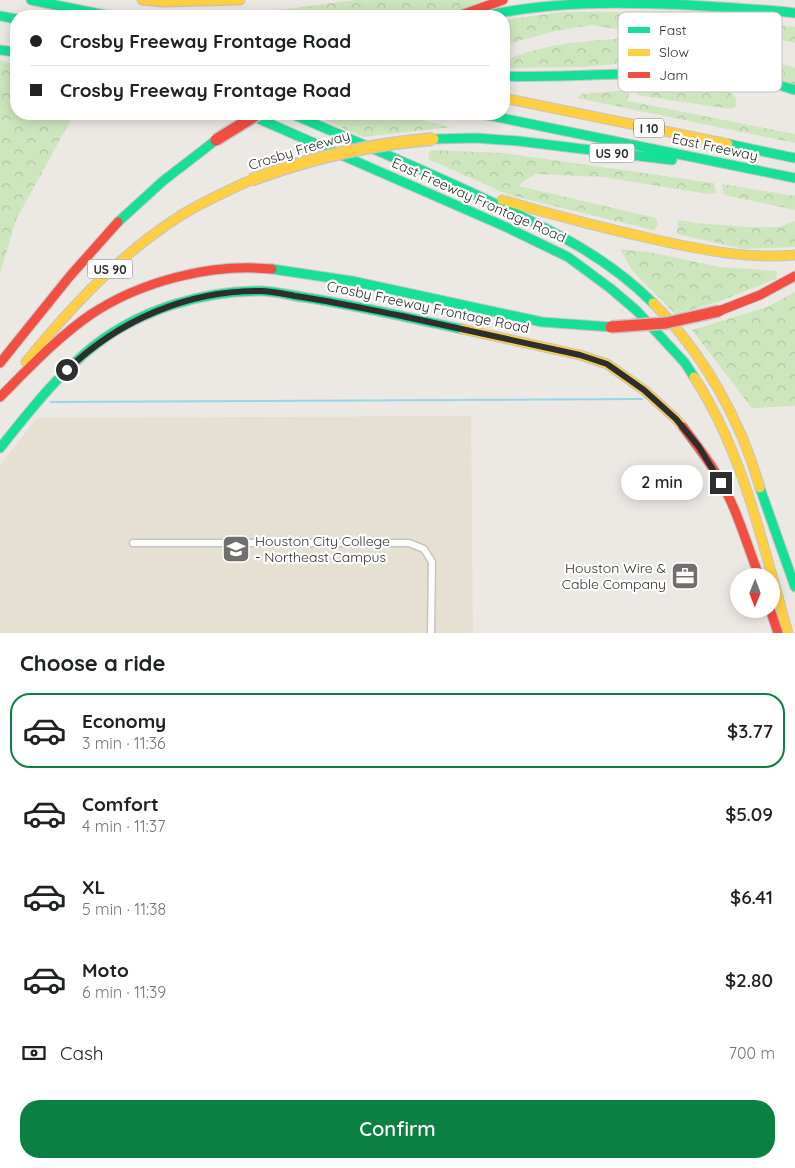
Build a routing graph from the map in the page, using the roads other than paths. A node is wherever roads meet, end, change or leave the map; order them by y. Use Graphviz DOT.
graph roads {
  1 [pos="31,0"];
  2 [pos="142,0"];
  3 [pos="240,0"];
  4 [pos="503,0"];
  5 [pos="80,10"];
  6 [pos="474,10"];
  7 [pos="510,10"];
  8 [pos="795,13"];
  9 [pos="510,76"];
  10 [pos="618,76"];
  11 [pos="782,86"];
  12 [pos="795,90"];
  13 [pos="510,99"];
  14 [pos="248,120"];
  15 [pos="262,120"];
  16 [pos="306,120"];
  17 [pos="510,120"];
  18 [pos="795,158"];
  19 [pos="748,169"];
  20 [pos="795,178"];
  21 [pos="465,189"];
  22 [pos="795,255"];
  23 [pos="795,276"];
  24 [pos="0,363"];
  25 [pos="0,396"];
  26 [pos="0,448"];
  27 [pos="133,543"];
  28 [pos="756,568"];
  29 [pos="795,587"];
  30 [pos="773,618"];
  31 [pos="431,633"];
  32 [pos="778,633"];
  33 [pos="788,633"];
  1 -- 5 [label="main road"];
  2 -- 3 [label="main road"];
  4 -- 6 [label="main road"];
  7 -- 8 [label="main road"];
  9 -- 10 [label="main road"];
  11 -- 12 [label="main road"];
  13 -- 18 [label="main road, East Freeway / I 10"];
  14 -- 24 [label="main road, US 90, bridge"];
  15 -- 33 [label="main road, East Freeway Frontage Road"];
  16 -- 21 [label="main road"];
  17 -- 19 [label="main road, East Freeway / I 10"];
  19 -- 20 [label="main road, East Freeway / I 10"];
  19 -- 25 [label="main road, Crosby Freeway / US 90, bridge"];
  21 -- 22 [label="main road"];
  21 -- 29 [label="main road"];
  23 -- 25 [label="main road, bridge"];
  26 -- 28 [label="main road, Crosby Freeway Frontage Road"];
  27 -- 31 [label="street"];
  30 -- 32 [label="main road"];
}
